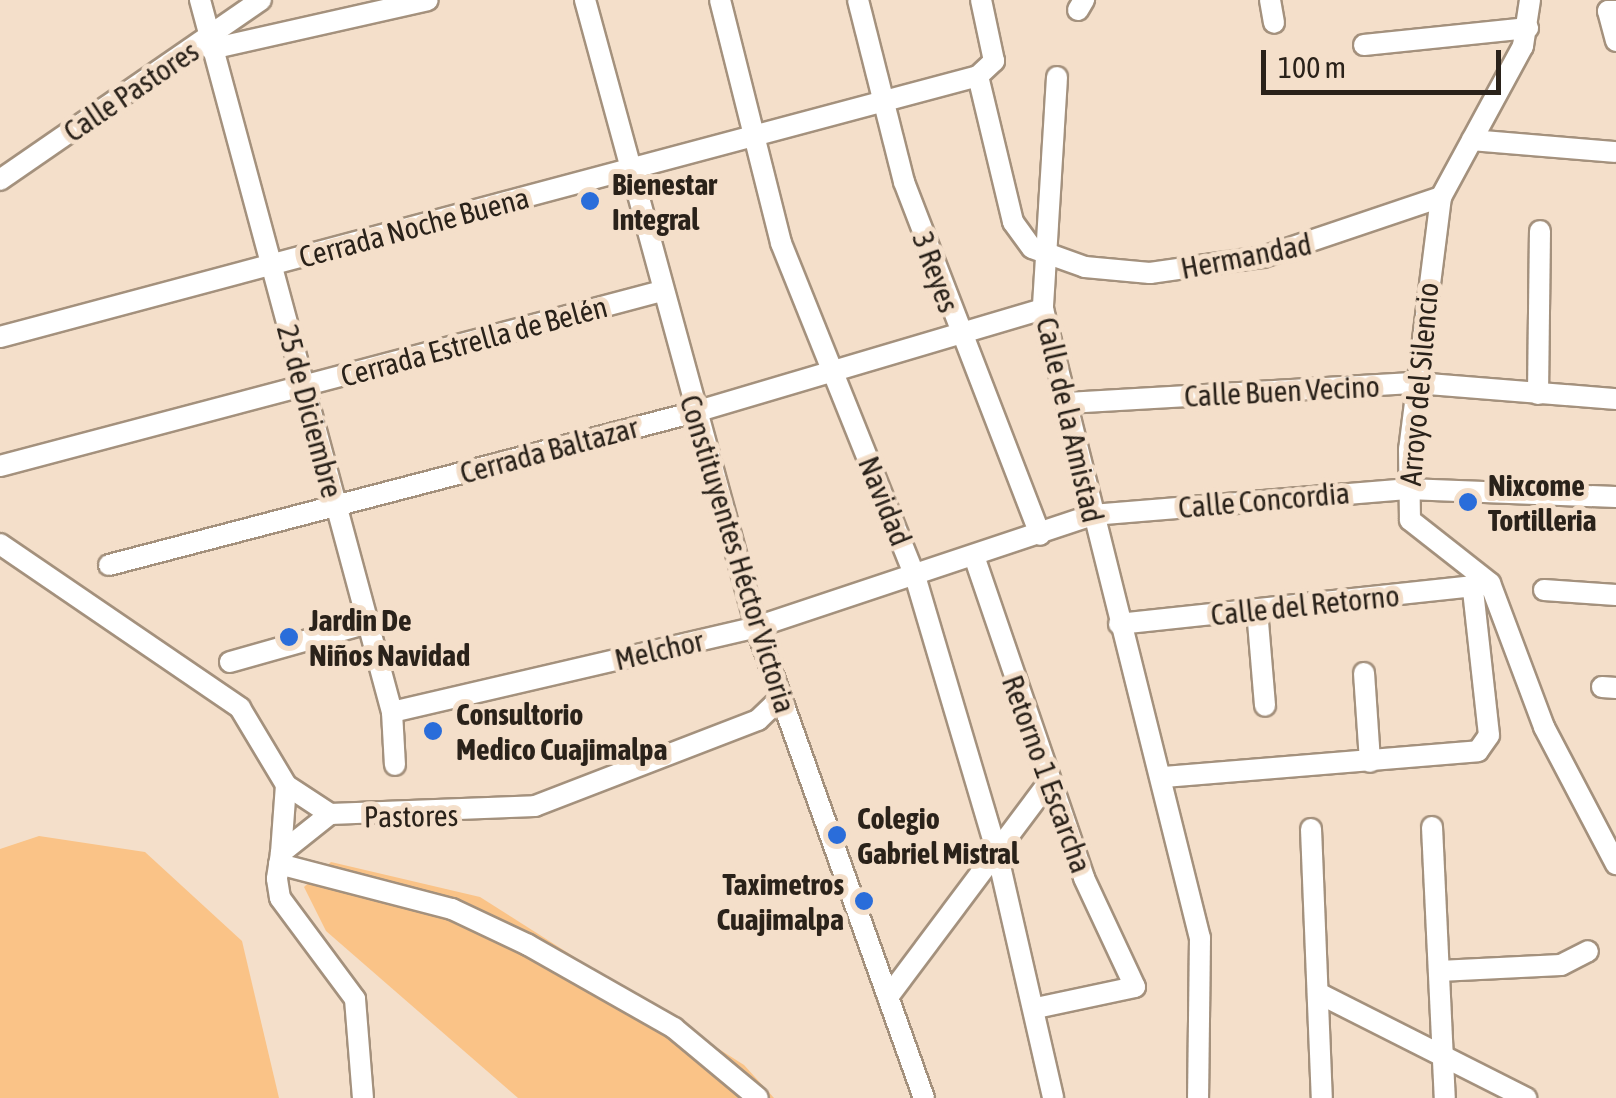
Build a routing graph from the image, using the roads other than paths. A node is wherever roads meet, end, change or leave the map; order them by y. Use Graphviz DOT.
graph roads {
  1 [pos="200,0"];
  2 [pos="261,0"];
  3 [pos="428,0"];
  4 [pos="584,0"];
  5 [pos="720,0"];
  6 [pos="858,0"];
  7 [pos="981,0"];
  8 [pos="1270,0"];
  9 [pos="1530,0"];
  10 [pos="1616,11"];
  11 [pos="1274,23"];
  12 [pos="1528,28"];
  13 [pos="1616,41"];
  14 [pos="209,44"];
  15 [pos="1364,45"];
  16 [pos="978,76"];
  17 [pos="1057,77"];
  18 [pos="884,102"];
  19 [pos="753,138"];
  20 [pos="1472,140"];
  21 [pos="1616,152"];
  22 [pos="625,172"];
  23 [pos="0,180"];
  24 [pos="1441,198"];
  25 [pos="1540,231"];
  26 [pos="1048,254"];
  27 [pos="270,264"];
  28 [pos="658,292"];
  29 [pos="1043,308"];
  30 [pos="959,335"];
  31 [pos="0,337"];
  32 [pos="833,373"];
  33 [pos="1416,384"];
  34 [pos="303,387"];
  35 [pos="1538,394"];
  36 [pos="1616,399"];
  37 [pos="1067,403"];
  38 [pos="695,412"];
  39 [pos="0,466"];
  40 [pos="1407,489"];
  41 [pos="1616,498"];
  42 [pos="336,505"];
  43 [pos="1092,515"];
  44 [pos="1040,535"];
  45 [pos="0,544"];
  46 [pos="974,556"];
  47 [pos="109,565"];
  48 [pos="915,576"];
  49 [pos="1482,586"];
  50 [pos="1544,590"];
  51 [pos="1616,596"];
  52 [pos="1257,610"];
  53 [pos="368,623"];
  54 [pos="1119,624"];
  55 [pos="756,627"];
  56 [pos="230,662"];
  57 [pos="1364,673"];
  58 [pos="780,698"];
  59 [pos="1265,706"];
  60 [pos="392,712"];
  61 [pos="1370,762"];
  62 [pos="395,765"];
  63 [pos="1164,777"];
  64 [pos="1048,783"];
  65 [pos="286,785"];
  66 [pos="330,814"];
  67 [pos="1432,827"];
  68 [pos="1311,829"];
  69 [pos="998,856"];
  70 [pos="280,858"];
  71 [pos="1616,864"];
  72 [pos="1588,951"];
  73 [pos="1439,972"];
  74 [pos="1322,995"];
  75 [pos="888,996"];
  76 [pos="1036,1008"];
  77 [pos="1443,1058"];
  78 [pos="362,1098"];
  79 [pos="758,1098"];
  80 [pos="924,1098"];
  81 [pos="1053,1098"];
  82 [pos="1198,1098"];
  83 [pos="1322,1098"];
  84 [pos="1444,1098"];
  85 [pos="1526,1098"];
  1 -- 14 [label="street, 25 de Diciembre"];
  2 -- 14 [label="street, Calle Pastores"];
  3 -- 14 [label="street"];
  4 -- 22 [label="street, Constituyentes Héctor Victoria"];
  5 -- 19 [label="street, Navidad"];
  6 -- 18 [label="street, 3 Reyes"];
  7 -- 16 [label="street, Cerrada Noche Buena"];
  8 -- 11 [label="street"];
  9 -- 12 [label="street"];
  10 -- 13 [label="street"];
  12 -- 15 [label="street"];
  12 -- 20 [label="street"];
  14 -- 23 [label="street, Calle Pastores"];
  14 -- 27 [label="street, 25 de Diciembre"];
  16 -- 18 [label="street, Cerrada Noche Buena"];
  16 -- 26 [label="street"];
  17 -- 26 [label="street, Calle de la Amistad"];
  18 -- 19 [label="street, Cerrada Noche Buena"];
  18 -- 30 [label="street, 3 Reyes"];
  19 -- 22 [label="street, Cerrada Noche Buena"];
  19 -- 32 [label="street, Navidad"];
  20 -- 21 [label="street"];
  20 -- 24 [label="street"];
  22 -- 27 [label="street, Cerrada Noche Buena"];
  22 -- 28 [label="street, Constituyentes Héctor Victoria"];
  24 -- 26 [label="street, Hermandad"];
  24 -- 33 [label="street, Arroyo del Silencio"];
  25 -- 35 [label="street"];
  26 -- 29 [label="street, Calle de la Amistad"];
  27 -- 31 [label="street, Cerrada Noche Buena"];
  27 -- 34 [label="street, 25 de Diciembre"];
  28 -- 34 [label="street, Cerrada Estrella de Belén"];
  28 -- 38 [label="street, Constituyentes Héctor Victoria"];
  29 -- 30 [label="street, Cerrada Baltazar"];
  29 -- 37 [label="street, Calle de la Amistad"];
  30 -- 32 [label="street, Cerrada Baltazar"];
  30 -- 44 [label="street, 3 Reyes"];
  32 -- 38 [label="street, Cerrada Baltazar"];
  32 -- 48 [label="street, Navidad"];
  33 -- 35 [label="street, Calle Buen Vecino"];
  33 -- 37 [label="street, Calle Buen Vecino"];
  33 -- 40 [label="street, Arroyo del Silencio"];
  34 -- 39 [label="street, Cerrada Estrella de Belén"];
  34 -- 42 [label="street, 25 de Diciembre"];
  35 -- 36 [label="street, Calle Buen Vecino"];
  37 -- 43 [label="street, Calle de la Amistad"];
  38 -- 42 [label="street, Cerrada Baltazar"];
  38 -- 55 [label="street, Constituyentes Héctor Victoria"];
  40 -- 41 [label="street, Calle Concordia"];
  40 -- 43 [label="street, Calle Concordia"];
  40 -- 49 [label="street, Arroyo del Silencio"];
  42 -- 47 [label="street, Cerrada Baltazar"];
  42 -- 53 [label="street, 25 de Diciembre"];
  43 -- 44 [label="street, Melchor"];
  43 -- 54 [label="street, Calle de la Amistad"];
  44 -- 46 [label="street, Melchor"];
  45 -- 65 [label="street, Pastores"];
  46 -- 48 [label="street, Melchor"];
  46 -- 64 [label="street, Retorno 1 Escarcha"];
  48 -- 55 [label="street, Melchor"];
  48 -- 69 [label="street, Navidad"];
  49 -- 52 [label="street, Calle del Retorno"];
  49 -- 61 [label="street"];
  49 -- 71 [label="street"];
  50 -- 51 [label="street"];
  52 -- 54 [label="street, Calle del Retorno"];
  52 -- 59 [label="street"];
  53 -- 56 [label="street"];
  53 -- 60 [label="street, 25 de Diciembre"];
  54 -- 63 [label="street, Calle de la Amistad"];
  55 -- 58 [label="street, Constituyentes Héctor Victoria"];
  55 -- 60 [label="street, Melchor"];
  57 -- 61 [label="street"];
  58 -- 66 [label="street, Pastores"];
  58 -- 75 [label="street, Constituyentes Héctor Victoria"];
  60 -- 62 [label="street, 25 de Diciembre"];
  61 -- 63 [label="street"];
  63 -- 82 [label="street, Calle de la Amistad"];
  64 -- 69 [label="street"];
  64 -- 76 [label="street, Retorno 1 Escarcha"];
  65 -- 66 [label="street, Pastores"];
  65 -- 70 [label="street"];
  66 -- 70 [label="street"];
  67 -- 73 [label="street"];
  68 -- 74 [label="street"];
  69 -- 75 [label="street"];
  69 -- 76 [label="street, Navidad"];
  70 -- 78 [label="street"];
  70 -- 79 [label="street"];
  72 -- 73 [label="street"];
  73 -- 77 [label="street"];
  74 -- 77 [label="street"];
  74 -- 83 [label="street"];
  75 -- 80 [label="street, Constituyentes Héctor Victoria"];
  76 -- 81 [label="street, Navidad"];
  77 -- 84 [label="street"];
  77 -- 85 [label="street"];
}
